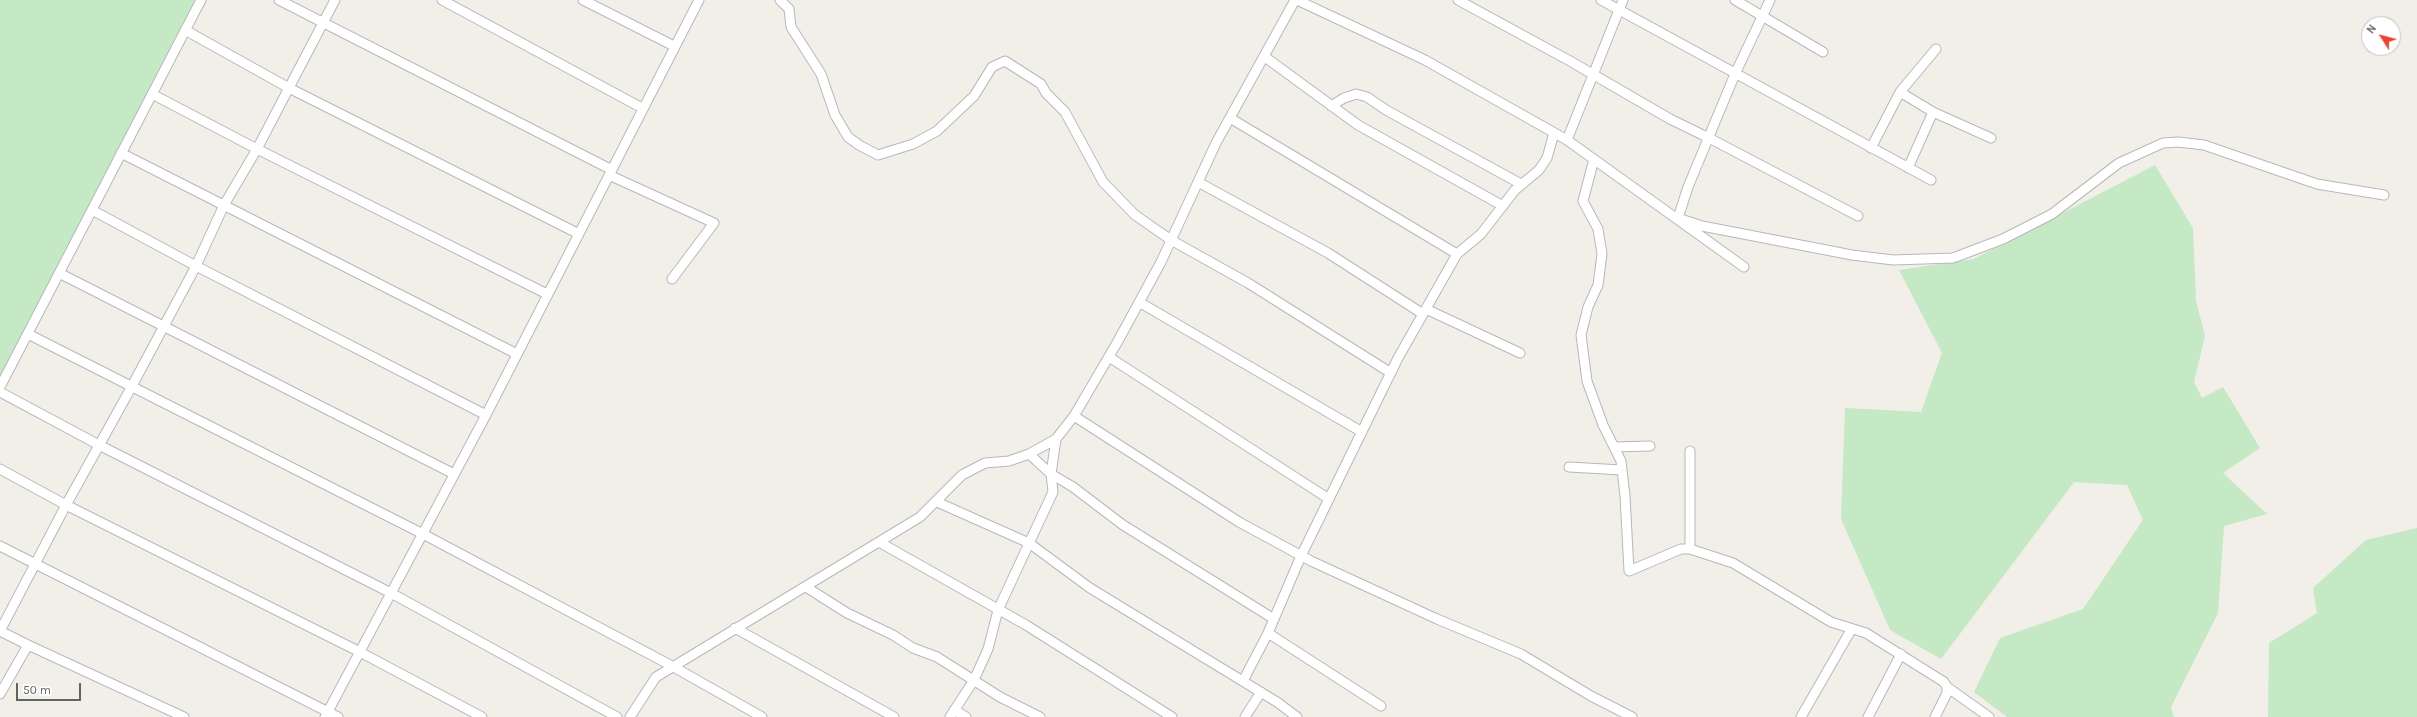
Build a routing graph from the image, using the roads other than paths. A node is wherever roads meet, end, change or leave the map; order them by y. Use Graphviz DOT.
graph roads {
  1 [pos="201,0"];
  2 [pos="279,0"];
  3 [pos="335,0"];
  4 [pos="442,0"];
  5 [pos="583,0"];
  6 [pos="699,0"];
  7 [pos="780,0"];
  8 [pos="1296,0"];
  9 [pos="1458,0"];
  10 [pos="1601,0"];
  11 [pos="1623,0"];
  12 [pos="1735,0"];
  13 [pos="1770,0"];
  14 [pos="1620,10"];
  15 [pos="1761,15"];
  16 [pos="323,24"];
  17 [pos="185,30"];
  18 [pos="674,46"];
  19 [pos="1936,49"];
  20 [pos="1823,52"];
  21 [pos="1265,57"];
  22 [pos="1735,74"];
  23 [pos="1593,76"];
  24 [pos="289,88"];
  25 [pos="1900,92"];
  26 [pos="152,94"];
  27 [pos="1331,106"];
  28 [pos="642,108"];
  29 [pos="1933,112"];
  30 [pos="1230,118"];
  31 [pos="1554,133"];
  32 [pos="1709,138"];
  33 [pos="1991,138"];
  34 [pos="1567,140"];
  35 [pos="1871,148"];
  36 [pos="257,149"];
  37 [pos="121,153"];
  38 [pos="1594,159"];
  39 [pos="1908,168"];
  40 [pos="610,173"];
  41 [pos="1931,180"];
  42 [pos="1198,182"];
  43 [pos="1521,184"];
  44 [pos="2384,195"];
  45 [pos="224,205"];
  46 [pos="1503,206"];
  47 [pos="92,210"];
  48 [pos="1858,216"];
  49 [pos="1678,218"];
  50 [pos="579,234"];
  51 [pos="1171,240"];
  52 [pos="1457,254"];
  53 [pos="196,266"];
  54 [pos="1744,267"];
  55 [pos="59,273"];
  56 [pos="672,279"];
  57 [pos="547,294"];
  58 [pos="1139,302"];
  59 [pos="1424,311"];
  60 [pos="162,326"];
  61 [pos="28,334"];
  62 [pos="1520,353"];
  63 [pos="517,354"];
  64 [pos="1109,357"];
  65 [pos="1391,373"];
  66 [pos="132,386"];
  67 [pos="0,387"];
  68 [pos="0,392"];
  69 [pos="486,415"];
  70 [pos="1074,416"];
  71 [pos="1362,432"];
  72 [pos="1056,439"];
  73 [pos="100,445"];
  74 [pos="1650,446"];
  75 [pos="1614,447"];
  76 [pos="1690,451"];
  77 [pos="1029,454"];
  78 [pos="1569,467"];
  79 [pos="0,469"];
  80 [pos="1622,470"];
  81 [pos="454,474"];
  82 [pos="1051,474"];
  83 [pos="1329,499"];
  84 [pos="937,502"];
  85 [pos="66,505"];
  86 [pos="423,534"];
  87 [pos="879,542"];
  88 [pos="1029,544"];
  89 [pos="0,546"];
  90 [pos="1690,549"];
  91 [pos="1301,556"];
  92 [pos="36,564"];
  93 [pos="806,587"];
  94 [pos="391,593"];
  95 [pos="998,610"];
  96 [pos="1274,619"];
  97 [pos="734,628"];
  98 [pos="1851,630"];
  99 [pos="1268,633"];
  100 [pos="28,645"];
  101 [pos="360,652"];
  102 [pos="1901,654"];
  103 [pos="672,666"];
  104 [pos="974,680"];
  105 [pos="1242,681"];
  106 [pos="1947,687"];
  107 [pos="1261,692"];
  108 [pos="0,694"];
  109 [pos="1381,706"];
  110 [pos="952,713"];
  111 [pos="326,715"];
  112 [pos="184,717"];
  113 [pos="338,717"];
  114 [pos="482,717"];
  115 [pos="617,717"];
  116 [pos="630,717"];
  117 [pos="762,717"];
  118 [pos="894,717"];
  119 [pos="966,717"];
  120 [pos="1040,717"];
  121 [pos="1172,717"];
  122 [pos="1245,717"];
  123 [pos="1297,717"];
  124 [pos="1632,717"];
  125 [pos="1801,717"];
  126 [pos="1868,717"];
  127 [pos="1935,717"];
  128 [pos="1989,717"];
  1 -- 17 [label="street"];
  2 -- 16 [label="street"];
  3 -- 16 [label="street"];
  4 -- 28 [label="street"];
  5 -- 18 [label="street"];
  6 -- 18 [label="street"];
  7 -- 51 [label="street"];
  8 -- 21 [label="street"];
  8 -- 31 [label="street"];
  9 -- 23 [label="street"];
  10 -- 14 [label="street"];
  11 -- 14 [label="street"];
  12 -- 15 [label="street"];
  13 -- 15 [label="street"];
  14 -- 22 [label="street"];
  14 -- 23 [label="street"];
  15 -- 20 [label="street"];
  15 -- 22 [label="street"];
  16 -- 24 [label="street"];
  16 -- 40 [label="street"];
  17 -- 24 [label="street"];
  17 -- 26 [label="street"];
  18 -- 28 [label="street"];
  19 -- 25 [label="street"];
  21 -- 27 [label="street"];
  21 -- 30 [label="street"];
  22 -- 32 [label="street"];
  22 -- 35 [label="street"];
  23 -- 32 [label="street"];
  23 -- 34 [label="street"];
  24 -- 36 [label="street"];
  24 -- 50 [label="street"];
  25 -- 29 [label="street"];
  25 -- 35 [label="street"];
  26 -- 36 [label="street"];
  26 -- 37 [label="street"];
  27 -- 43 [label="street"];
  27 -- 46 [label="street"];
  28 -- 40 [label="street"];
  29 -- 33 [label="street"];
  29 -- 39 [label="street"];
  30 -- 42 [label="street"];
  30 -- 52 [label="street"];
  31 -- 34 [label="street"];
  31 -- 43 [label="street"];
  32 -- 48 [label="street"];
  32 -- 49 [label="street"];
  34 -- 38 [label="street"];
  35 -- 39 [label="street"];
  36 -- 45 [label="street"];
  36 -- 57 [label="street"];
  37 -- 45 [label="street"];
  37 -- 47 [label="street"];
  38 -- 49 [label="street"];
  38 -- 75 [label="street"];
  39 -- 41 [label="street"];
  40 -- 50 [label="street"];
  40 -- 56 [label="street"];
  42 -- 51 [label="street"];
  42 -- 59 [label="street"];
  43 -- 46 [label="street"];
  44 -- 49 [label="street"];
  45 -- 53 [label="street"];
  45 -- 63 [label="street"];
  46 -- 52 [label="street"];
  47 -- 53 [label="street"];
  47 -- 55 [label="street"];
  49 -- 54 [label="street"];
  50 -- 57 [label="street"];
  51 -- 58 [label="street"];
  51 -- 65 [label="street"];
  52 -- 59 [label="street"];
  53 -- 60 [label="street"];
  53 -- 69 [label="street"];
  55 -- 60 [label="street"];
  55 -- 61 [label="street"];
  57 -- 63 [label="street"];
  58 -- 64 [label="street"];
  58 -- 71 [label="street"];
  59 -- 62 [label="street"];
  59 -- 65 [label="street"];
  60 -- 66 [label="street"];
  60 -- 81 [label="street"];
  61 -- 66 [label="street"];
  61 -- 67 [label="street"];
  63 -- 69 [label="street"];
  64 -- 70 [label="street"];
  64 -- 83 [label="street"];
  65 -- 71 [label="street"];
  66 -- 73 [label="street"];
  66 -- 86 [label="street"];
  68 -- 73 [label="street"];
  69 -- 81 [label="street"];
  70 -- 72 [label="street"];
  70 -- 91 [label="street"];
  71 -- 83 [label="street"];
  72 -- 77 [label="street"];
  72 -- 82 [label="street"];
  73 -- 85 [label="street"];
  73 -- 94 [label="street"];
  74 -- 75 [label="street"];
  75 -- 80 [label="street"];
  76 -- 90 [label="street"];
  77 -- 82 [label="street"];
  77 -- 84 [label="street"];
  78 -- 80 [label="street"];
  79 -- 85 [label="street"];
  80 -- 90 [label="street"];
  81 -- 86 [label="street"];
  82 -- 88 [label="street"];
  82 -- 96 [label="street"];
  83 -- 91 [label="street"];
  84 -- 87 [label="street"];
  84 -- 88 [label="street"];
  85 -- 92 [label="street"];
  85 -- 101 [label="street"];
  86 -- 94 [label="street"];
  86 -- 103 [label="street"];
  87 -- 93 [label="street"];
  87 -- 95 [label="street"];
  88 -- 95 [label="street"];
  88 -- 105 [label="street"];
  89 -- 92 [label="street"];
  90 -- 98 [label="street"];
  91 -- 96 [label="street"];
  91 -- 124 [label="street"];
  92 -- 100 [label="street"];
  92 -- 111 [label="street"];
  93 -- 97 [label="street"];
  93 -- 104 [label="street"];
  94 -- 101 [label="street"];
  94 -- 115 [label="street"];
  95 -- 104 [label="street"];
  95 -- 121 [label="street"];
  96 -- 99 [label="street"];
  97 -- 103 [label="street"];
  97 -- 118 [label="street"];
  98 -- 102 [label="street"];
  98 -- 125 [label="street"];
  99 -- 105 [label="street"];
  99 -- 109 [label="street"];
  100 -- 108 [label="street"];
  100 -- 112 [label="street"];
  101 -- 111 [label="street"];
  101 -- 114 [label="street"];
  102 -- 106 [label="street"];
  102 -- 126 [label="street"];
  103 -- 116 [label="street"];
  103 -- 117 [label="street"];
  104 -- 110 [label="street"];
  104 -- 120 [label="street"];
  105 -- 107 [label="street"];
  106 -- 127 [label="street"];
  106 -- 128 [label="street"];
  107 -- 122 [label="street"];
  107 -- 123 [label="street"];
  110 -- 119 [label="street"];
  111 -- 113 [label="street"];
}
